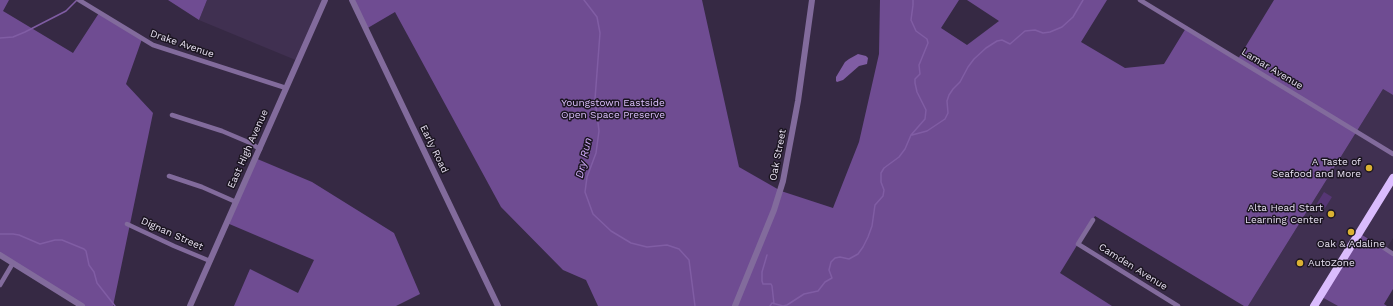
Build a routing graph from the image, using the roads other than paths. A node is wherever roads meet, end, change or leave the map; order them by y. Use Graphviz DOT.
graph roads {
  1 [pos="79,0"];
  2 [pos="325,0"];
  3 [pos="352,0"];
  4 [pos="812,0"];
  5 [pos="1140,0"];
  6 [pos="286,88"];
  7 [pos="172,115"];
  8 [pos="260,149"];
  9 [pos="1393,154"];
  10 [pos="169,176"];
  11 [pos="1393,178"];
  12 [pos="236,202"];
  13 [pos="1093,220"];
  14 [pos="127,224"];
  15 [pos="1384,248"];
  16 [pos="1393,254"];
  17 [pos="0,255"];
  18 [pos="210,261"];
  19 [pos="13,263"];
  20 [pos="0,285"];
  21 [pos="82,306"];
  22 [pos="190,306"];
  23 [pos="498,306"];
  24 [pos="735,306"];
  25 [pos="1178,306"];
  26 [pos="1314,306"];
  1 -- 6 [label="street, Drake Avenue"];
  2 -- 6 [label="street, East High Avenue"];
  3 -- 23 [label="street, Early Road"];
  4 -- 24 [label="street, Oak Street"];
  5 -- 9 [label="street, Lamar Avenue"];
  6 -- 8 [label="street, East High Avenue"];
  7 -- 8 [label="street"];
  8 -- 12 [label="street, East High Avenue"];
  10 -- 12 [label="street"];
  11 -- 26 [label="highway"];
  12 -- 18 [label="street, East High Avenue"];
  13 -- 25 [label="street, Camden Avenue"];
  14 -- 18 [label="street, Dignan Street"];
  15 -- 16 [label="street"];
  17 -- 19 [label="street"];
  18 -- 22 [label="street, East High Avenue"];
  19 -- 20 [label="street"];
  19 -- 21 [label="street"];
}
